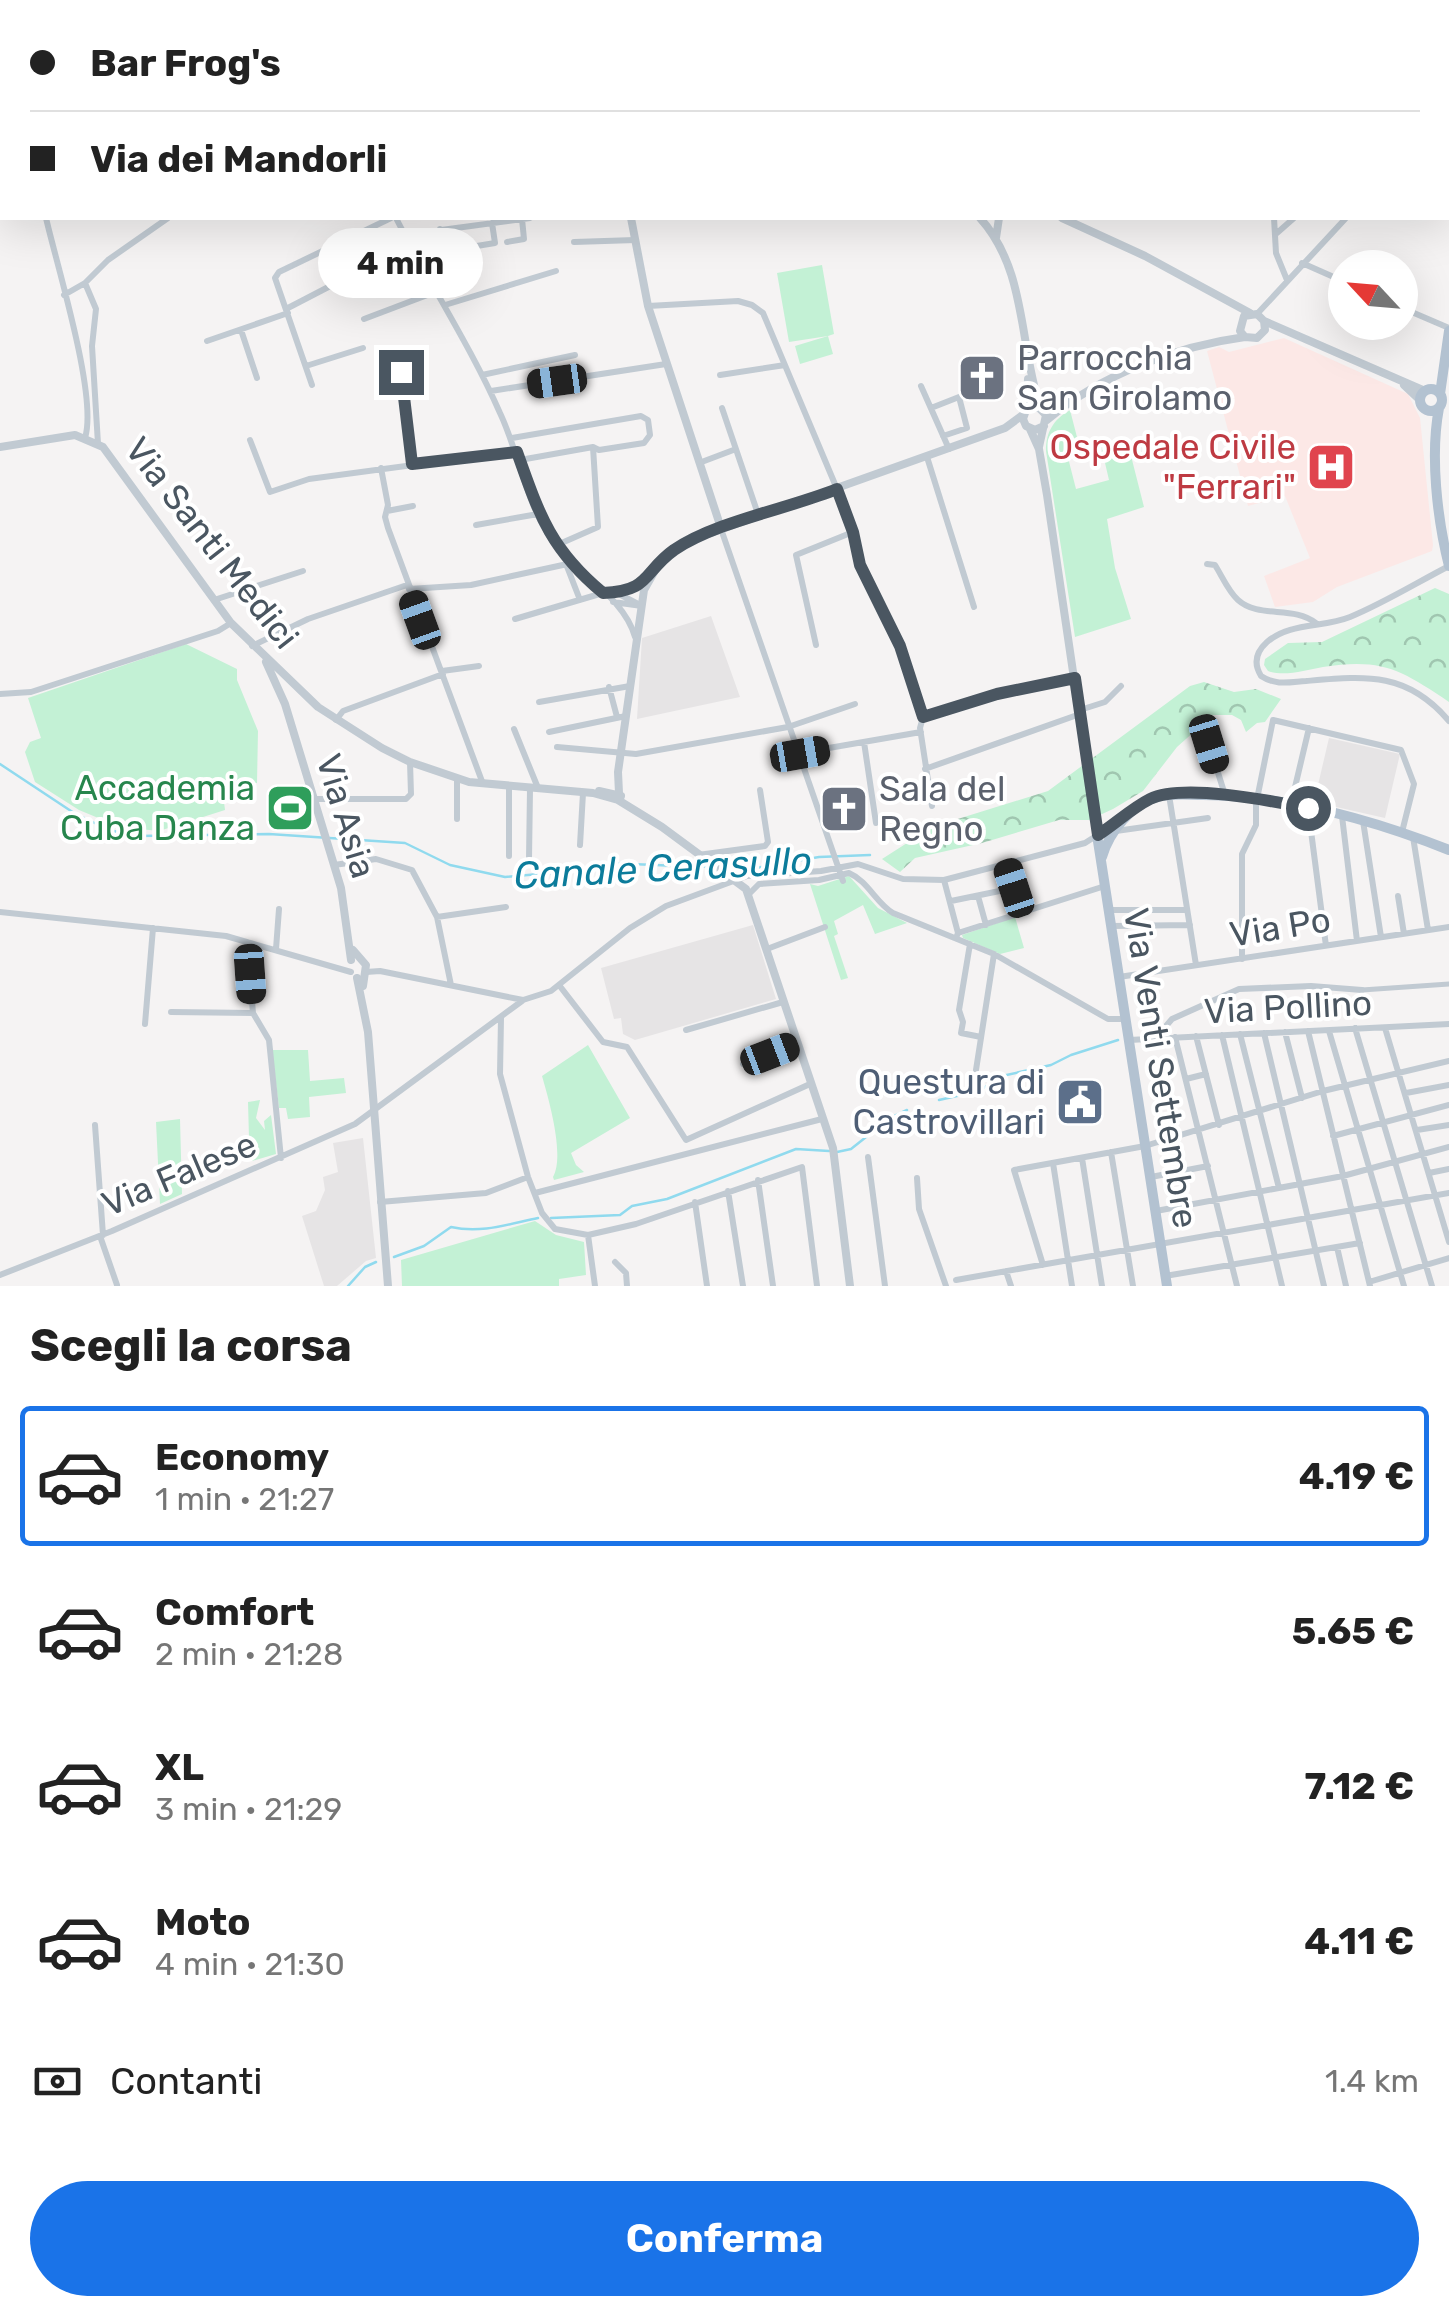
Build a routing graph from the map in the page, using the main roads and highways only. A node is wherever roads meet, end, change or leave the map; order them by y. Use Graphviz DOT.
graph roads {
  1 [pos="1449,330"];
  2 [pos="1429,394"];
  3 [pos="1439,408"];
  4 [pos="1426,411"];
  5 [pos="1434,438"];
  6 [pos="1445,507"];
  7 [pos="1449,566"];
  8 [pos="1125,817"];
  9 [pos="1449,850"];
  10 [pos="1102,858"];
  11 [pos="1166,1281"];
  1 -- 2 [label="main road"];
  2 -- 3 [label="main road"];
  2 -- 4 [label="main road"];
  3 -- 4 [label="main road"];
  3 -- 5 [label="main road"];
  4 -- 5 [label="main road"];
  5 -- 6 [label="main road"];
  6 -- 7 [label="main road"];
  8 -- 9 [label="main road"];
  8 -- 10 [label="main road"];
  8 -- 10 [label="main road, Via Venti Settembre"];
  10 -- 11 [label="main road, Via Venti Settembre"];
}
